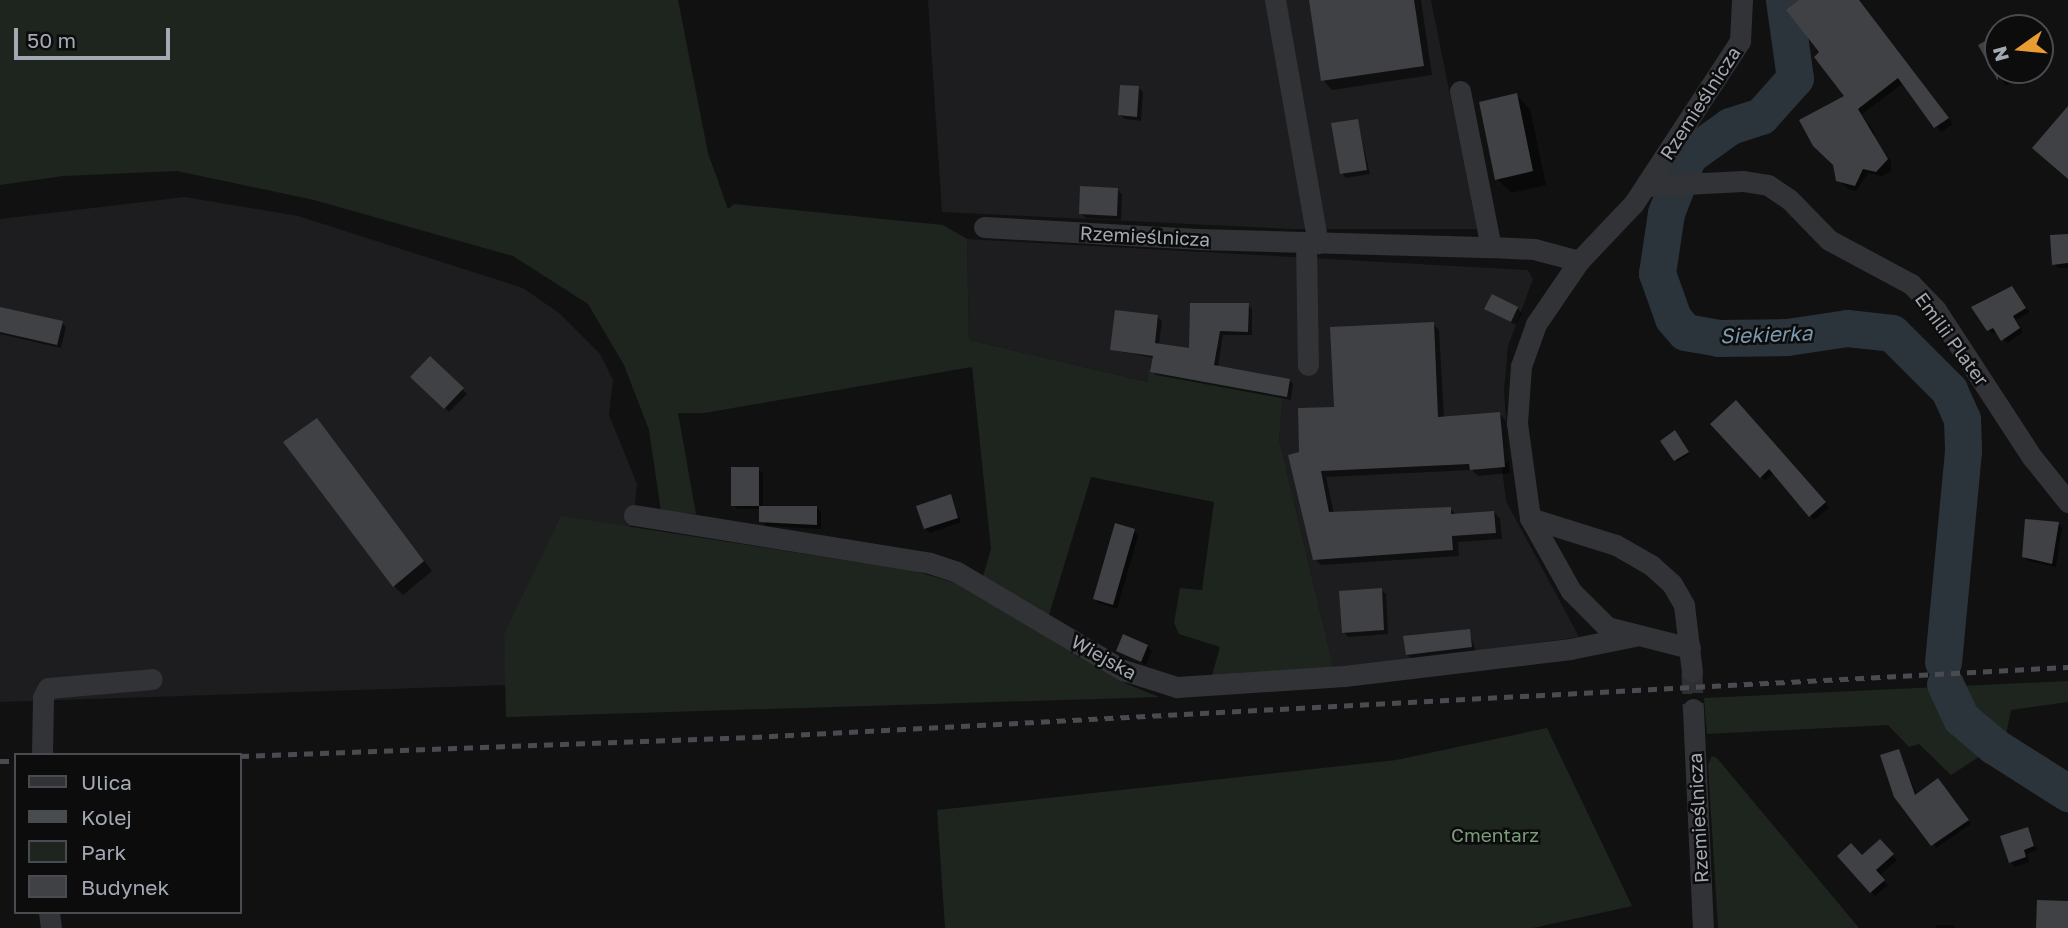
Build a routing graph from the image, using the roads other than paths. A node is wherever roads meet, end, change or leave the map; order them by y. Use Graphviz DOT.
graph roads {
  1 [pos="1275,0"];
  2 [pos="1742,0"];
  3 [pos="1460,91"];
  4 [pos="1655,187"];
  5 [pos="984,227"];
  6 [pos="1312,243"];
  7 [pos="1491,247"];
  8 [pos="1579,261"];
  9 [pos="1308,365"];
  10 [pos="2068,502"];
  11 [pos="634,515"];
  12 [pos="1530,518"];
  13 [pos="1635,636"];
  14 [pos="1690,648"];
  15 [pos="1692,672"];
  16 [pos="152,679"];
  17 [pos="1693,709"];
  18 [pos="42,753"];
  19 [pos="1703,928"];
  1 -- 6 [label="street"];
  2 -- 4 [label="street, Rzemieślnicza"];
  3 -- 7 [label="street"];
  4 -- 8 [label="street, Rzemieślnicza"];
  4 -- 10 [label="street, Emilii Plater"];
  5 -- 6 [label="street, Rzemieślnicza"];
  6 -- 7 [label="street, Rzemieślnicza"];
  6 -- 9 [label="street"];
  7 -- 8 [label="street, Rzemieślnicza"];
  8 -- 12 [label="street, Rzemieślnicza"];
  11 -- 13 [label="street, Wiejska"];
  12 -- 13 [label="street, Rzemieślnicza"];
  12 -- 14 [label="street"];
  13 -- 14 [label="street, Rzemieślnicza"];
  14 -- 15 [label="street"];
  16 -- 18 [label="street"];
  17 -- 19 [label="street, Rzemieślnicza"];
}
